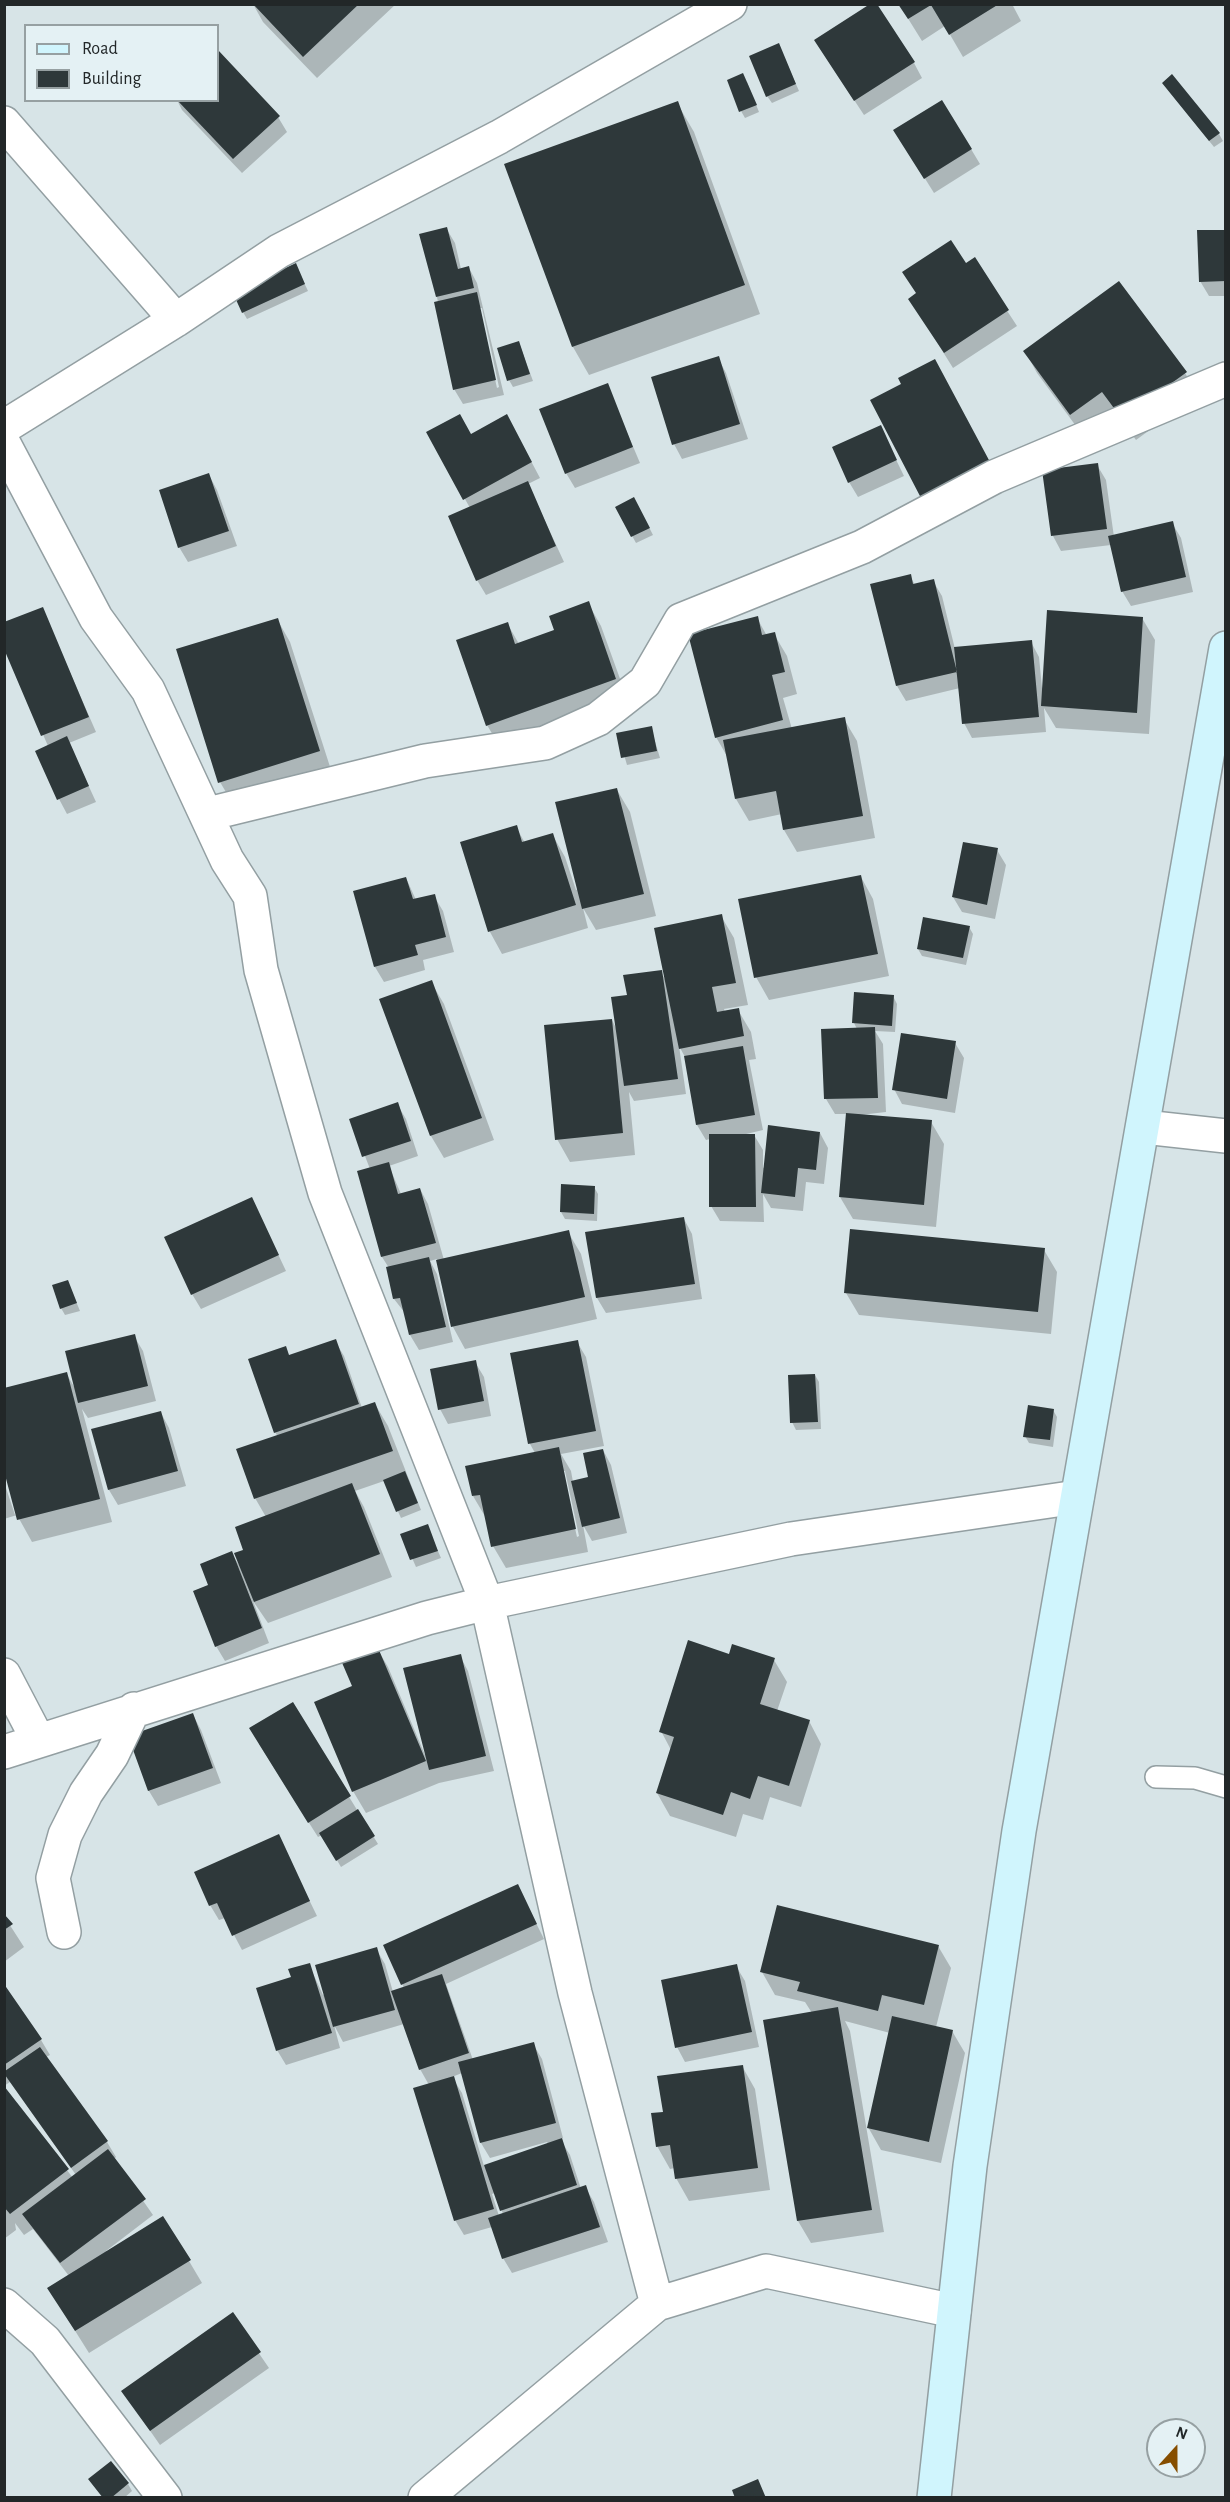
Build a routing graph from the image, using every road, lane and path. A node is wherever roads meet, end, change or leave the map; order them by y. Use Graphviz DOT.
graph roads {
  1 [pos="730,4"];
  2 [pos="4,123"];
  3 [pos="176,320"];
  4 [pos="1226,379"];
  5 [pos="4,427"];
  6 [pos="4,444"];
  7 [pos="1226,648"];
  8 [pos="208,814"];
  9 [pos="1144,1127"];
  10 [pos="1226,1136"];
  11 [pos="1077,1497"];
  12 [pos="487,1603"];
  13 [pos="4,1675"];
  14 [pos="134,1709"];
  15 [pos="38,1740"];
  16 [pos="4,1752"];
  17 [pos="1156,1777"];
  18 [pos="1226,1787"];
  19 [pos="64,1932"];
  20 [pos="657,2304"];
  21 [pos="4,2305"];
  22 [pos="954,2311"];
  23 [pos="165,2498"];
  24 [pos="425,2498"];
  25 [pos="934,2498"];
  1 -- 3 [label="street"];
  2 -- 3 [label="street"];
  3 -- 5 [label="street"];
  4 -- 8 [label="street"];
  6 -- 8 [label="street"];
  7 -- 9 [label="street"];
  8 -- 12 [label="street"];
  9 -- 10 [label="street"];
  9 -- 11 [label="street"];
  11 -- 12 [label="street"];
  11 -- 22 [label="street"];
  12 -- 14 [label="street"];
  12 -- 20 [label="street"];
  13 -- 15 [label="street"];
  14 -- 15 [label="street"];
  14 -- 19 [label="street"];
  15 -- 16 [label="street"];
  17 -- 18 [label="lane"];
  20 -- 22 [label="street"];
  20 -- 24 [label="street"];
  21 -- 23 [label="street"];
  22 -- 25 [label="street"];
}
